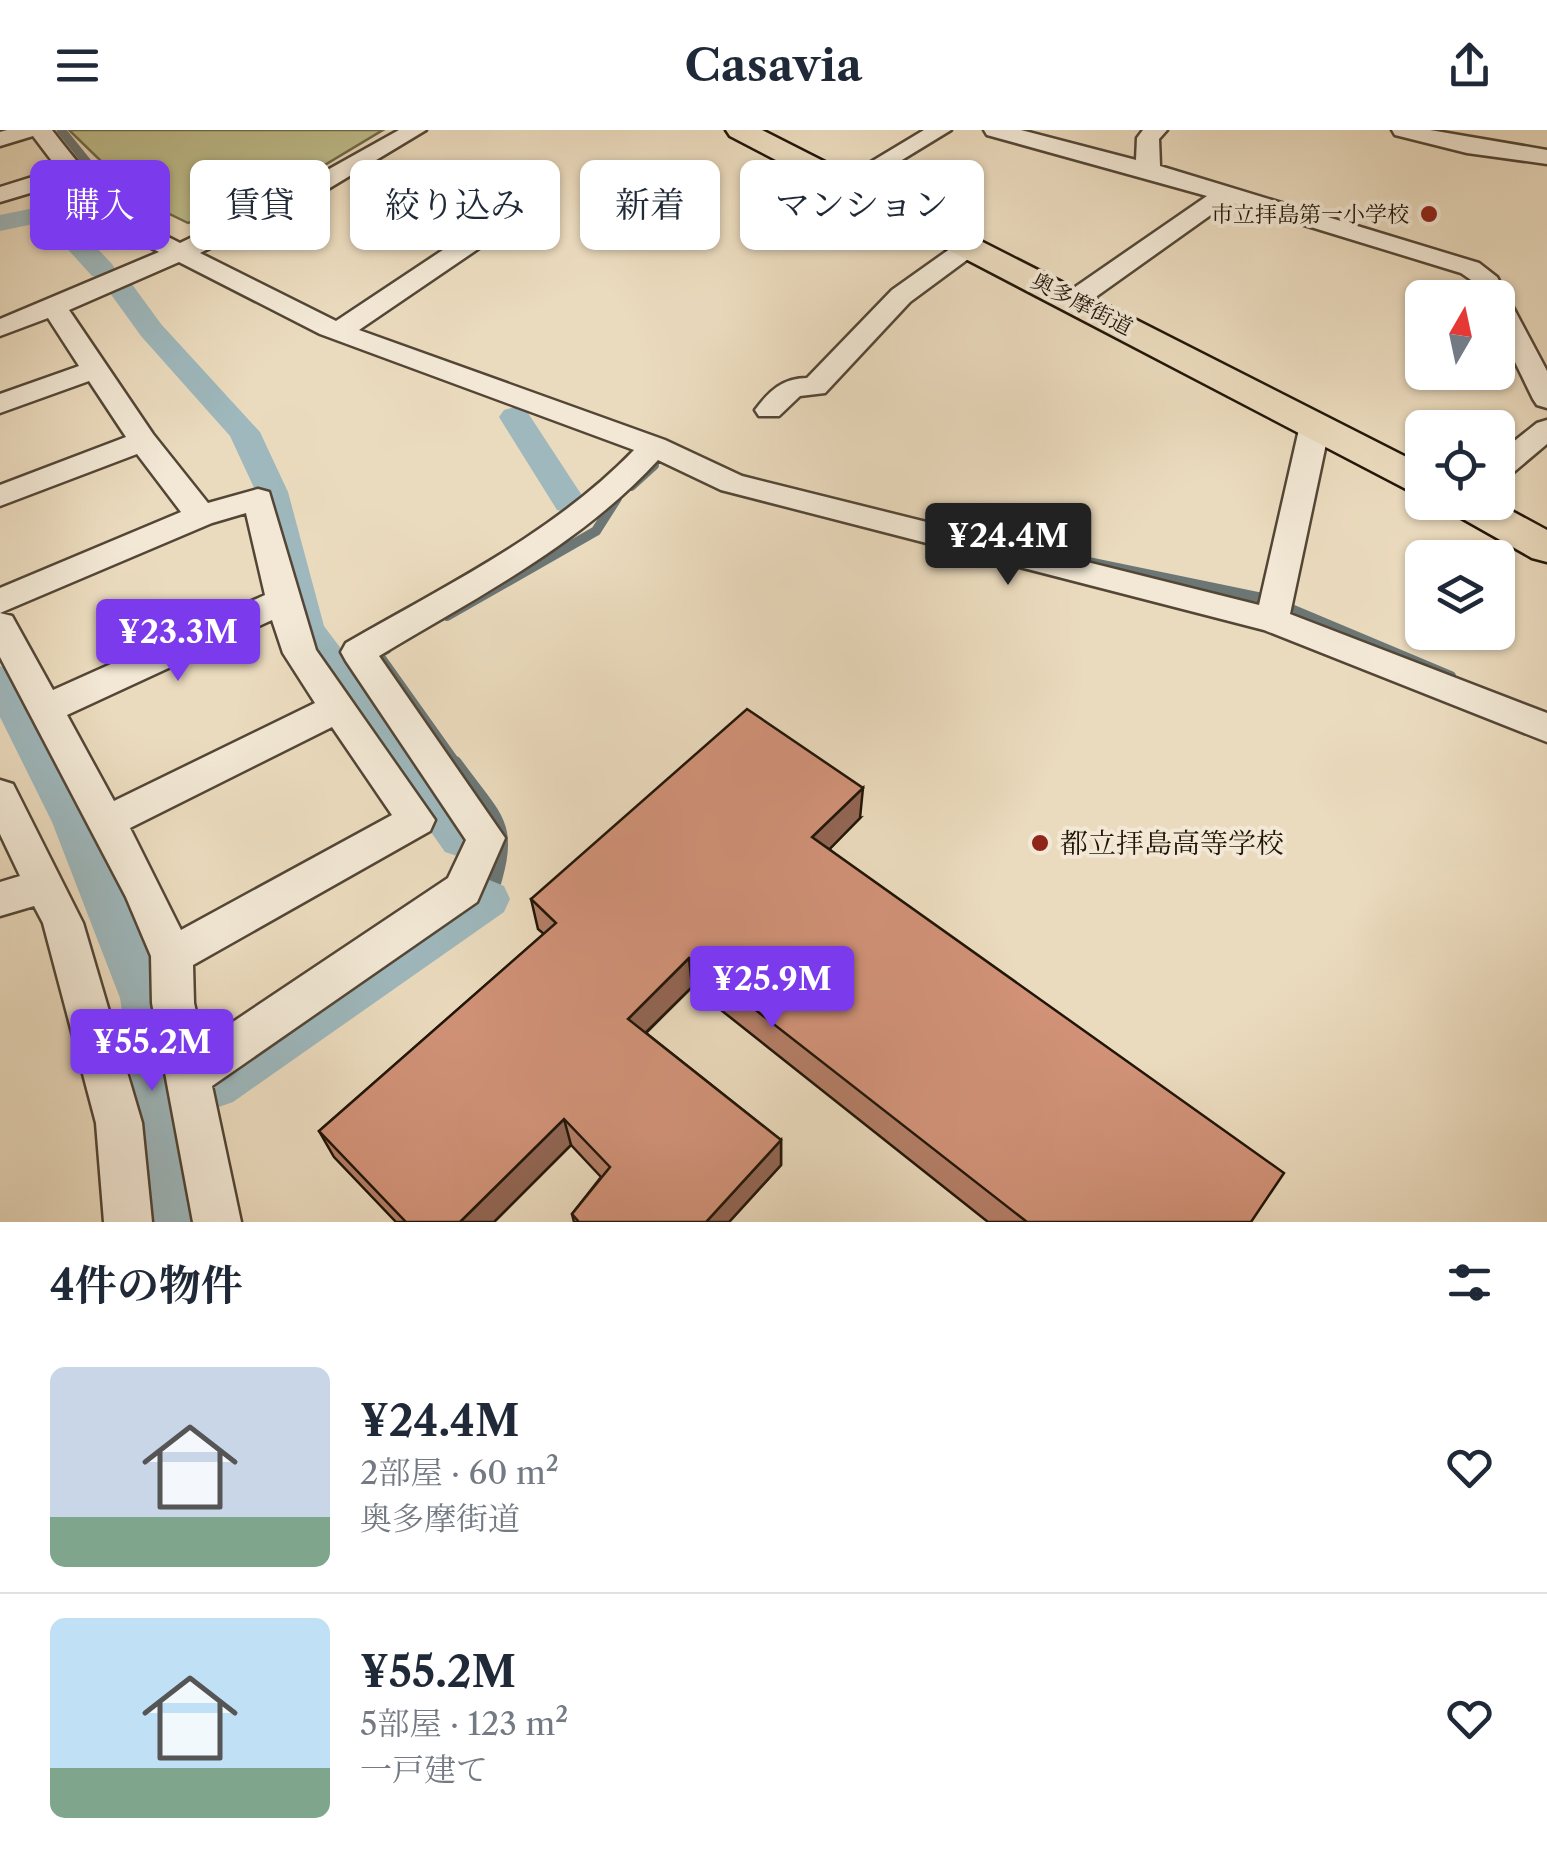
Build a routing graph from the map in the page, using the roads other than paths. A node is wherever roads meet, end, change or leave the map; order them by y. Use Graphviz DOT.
graph roads {
  1 [pos="31,130"];
  2 [pos="40,130"];
  3 [pos="415,130"];
  4 [pos="740,130"];
  5 [pos="940,130"];
  6 [pos="995,130"];
  7 [pos="1156,130"];
  8 [pos="1402,130"];
  9 [pos="1438,135"];
  10 [pos="0,139"];
  11 [pos="1547,157"];
  12 [pos="62,160"];
  13 [pos="801,160"];
  14 [pos="888,160"];
  15 [pos="1148,170"];
  16 [pos="330,182"];
  17 [pos="30,185"];
  18 [pos="0,194"];
  19 [pos="1222,196"];
  20 [pos="170,242"];
  21 [pos="190,248"];
  22 [pos="194,250"];
  23 [pos="460,250"];
  24 [pos="964,250"];
  25 [pos="978,250"];
  26 [pos="1486,280"];
  27 [pos="1074,300"];
  28 [pos="54,307"];
  29 [pos="1515,324"];
  30 [pos="0,328"];
  31 [pos="338,331"];
  32 [pos="1536,354"];
  33 [pos="94,370"];
  34 [pos="1547,399"];
  35 [pos="0,404"];
  36 [pos="770,410"];
  37 [pos="1315,426"];
  38 [pos="1547,429"];
  39 [pos="142,441"];
  40 [pos="654,447"];
  41 [pos="1515,454"];
  42 [pos="1405,472"];
  43 [pos="0,496"];
  44 [pos="202,516"];
  45 [pos="1496,520"];
  46 [pos="1547,548"];
  47 [pos="0,601"];
  48 [pos="283,602"];
  49 [pos="1275,609"];
  50 [pos="0,626"];
  51 [pos="48,708"];
  52 [pos="339,708"];
  53 [pos="1547,728"];
  54 [pos="0,795"];
  55 [pos="107,822"];
  56 [pos="45,886"];
  57 [pos="0,899"];
  58 [pos="172,956"];
  59 [pos="186,1078"];
  60 [pos="128,1222"];
  61 [pos="218,1222"];
  1 -- 10 [label="street"];
  2 -- 12 [label="street"];
  3 -- 16 [label="street"];
  4 -- 13 [label="main road, 奥多摩街道"];
  5 -- 14 [label="street"];
  6 -- 15 [label="street"];
  7 -- 15 [label="street"];
  8 -- 9 [label="street"];
  9 -- 11 [label="street"];
  15 -- 19 [label="street"];
  17 -- 18 [label="street"];
  19 -- 26 [label="street"];
  19 -- 27 [label="street"];
  20 -- 21 [label="street"];
  21 -- 28 [label="street"];
  22 -- 31 [label="street"];
  23 -- 31 [label="street"];
  24 -- 36 [label="street"];
  25 -- 27 [label="main road, 奥多摩街道"];
  27 -- 37 [label="main road, 奥多摩街道"];
  28 -- 30 [label="street"];
  28 -- 33 [label="street"];
  29 -- 32 [label="street"];
  31 -- 40 [label="street"];
  32 -- 34 [label="street"];
  33 -- 35 [label="street"];
  33 -- 39 [label="street"];
  37 -- 42 [label="main road, 奥多摩街道"];
  37 -- 49 [label="street"];
  38 -- 41 [label="street"];
  39 -- 43 [label="street"];
  39 -- 44 [label="street"];
  40 -- 49 [label="street"];
  40 -- 59 [label="street"];
  44 -- 47 [label="street"];
  44 -- 48 [label="street"];
  45 -- 46 [label="main road"];
  48 -- 51 [label="street"];
  48 -- 52 [label="street"];
  49 -- 53 [label="street"];
  50 -- 51 [label="street"];
  51 -- 55 [label="street"];
  52 -- 55 [label="street"];
  52 -- 58 [label="street"];
  54 -- 56 [label="street"];
  55 -- 58 [label="street"];
  56 -- 57 [label="street"];
  56 -- 60 [label="street"];
  58 -- 59 [label="street"];
  59 -- 61 [label="street"];
}
